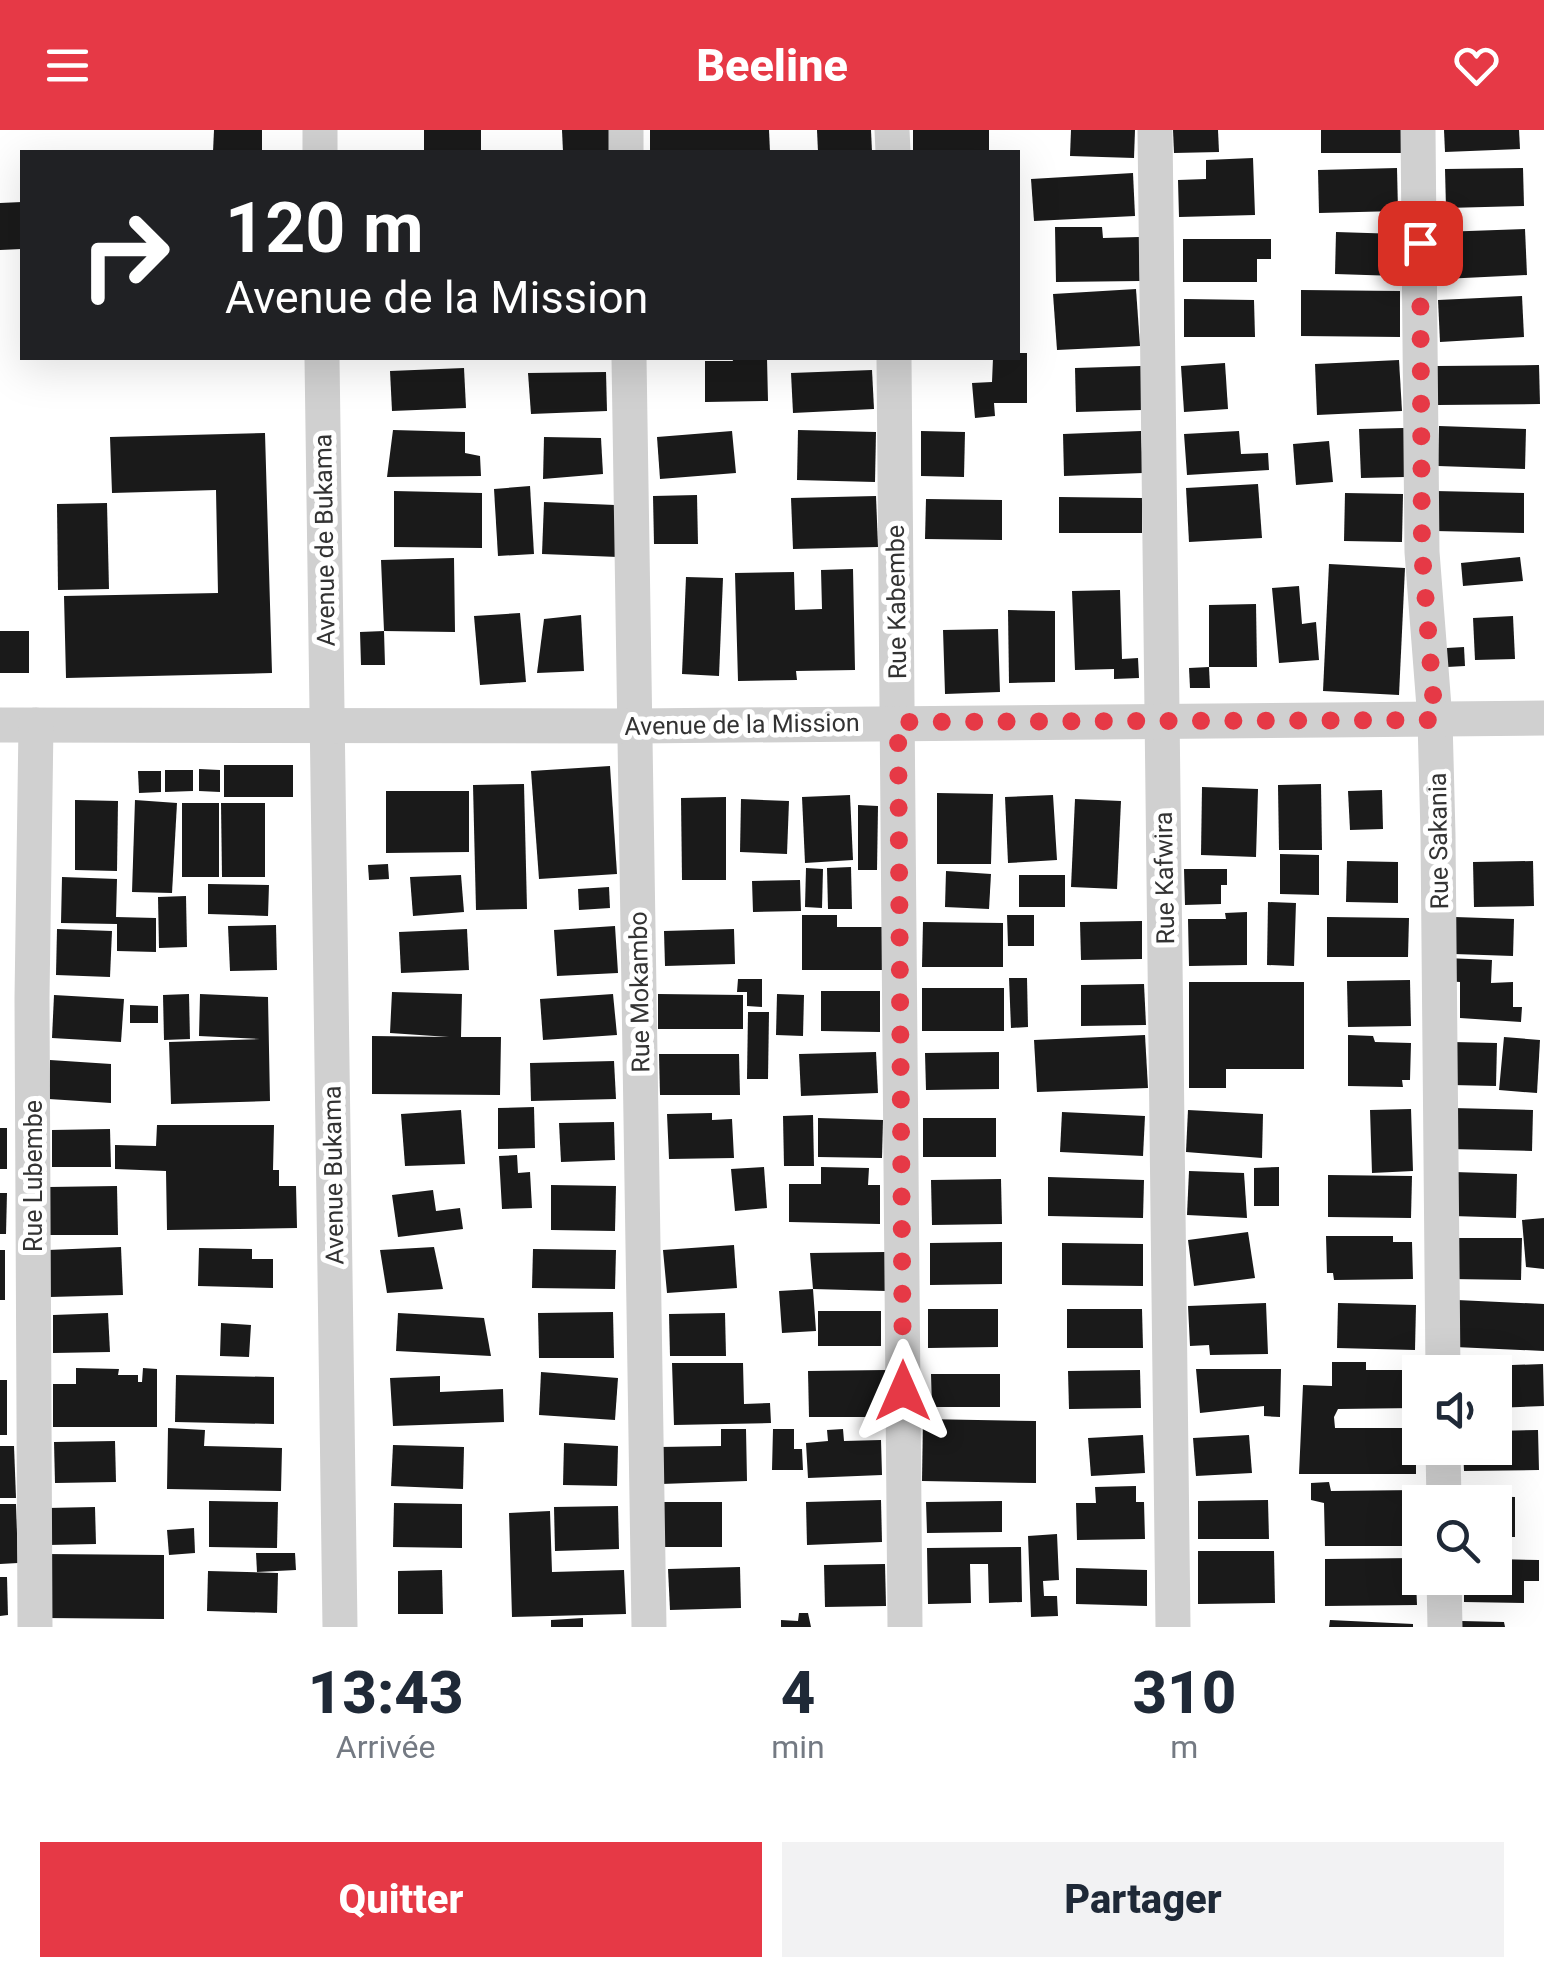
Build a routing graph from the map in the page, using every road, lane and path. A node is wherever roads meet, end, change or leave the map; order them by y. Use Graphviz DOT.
graph roads {
  1 [pos="1155,130"];
  2 [pos="1418,130"];
  3 [pos="322,360"];
  4 [pos="630,360"];
  5 [pos="894,360"];
  6 [pos="1544,718"];
  7 [pos="1435,720"];
  8 [pos="1162,721"];
  9 [pos="898,722"];
  10 [pos="326,723"];
  11 [pos="0,725"];
  12 [pos="36,725"];
  13 [pos="635,726"];
  14 [pos="1443,1355"];
  15 [pos="1444,1595"];
  16 [pos="35,1627"];
  17 [pos="340,1627"];
  18 [pos="649,1627"];
  19 [pos="905,1627"];
  20 [pos="1173,1627"];
  21 [pos="1445,1627"];
  1 -- 8 [label="street, Rue Kafwira"];
  2 -- 7 [label="street, Rue Sakania"];
  3 -- 10 [label="street, Avenue de Bukama"];
  4 -- 13 [label="street, Rue Mokambo"];
  5 -- 9 [label="street, Rue Kabembe"];
  6 -- 7 [label="street, Avenue de la Mission"];
  7 -- 8 [label="street, Avenue de la Mission"];
  7 -- 14 [label="street, Rue Sakania"];
  8 -- 9 [label="street, Avenue de la Mission"];
  8 -- 20 [label="street, Rue Kafwira"];
  9 -- 13 [label="street, Avenue de la Mission"];
  9 -- 19 [label="street, Rue Kabembe"];
  10 -- 12 [label="street, Avenue de la Mission"];
  10 -- 13 [label="street, Avenue de la Mission"];
  10 -- 17 [label="street, Avenue Bukama"];
  11 -- 12 [label="street, Avenue de la Mission"];
  12 -- 16 [label="street, Rue Lubembe"];
  13 -- 18 [label="street, Rue Mokambo"];
  15 -- 21 [label="street"];
}
